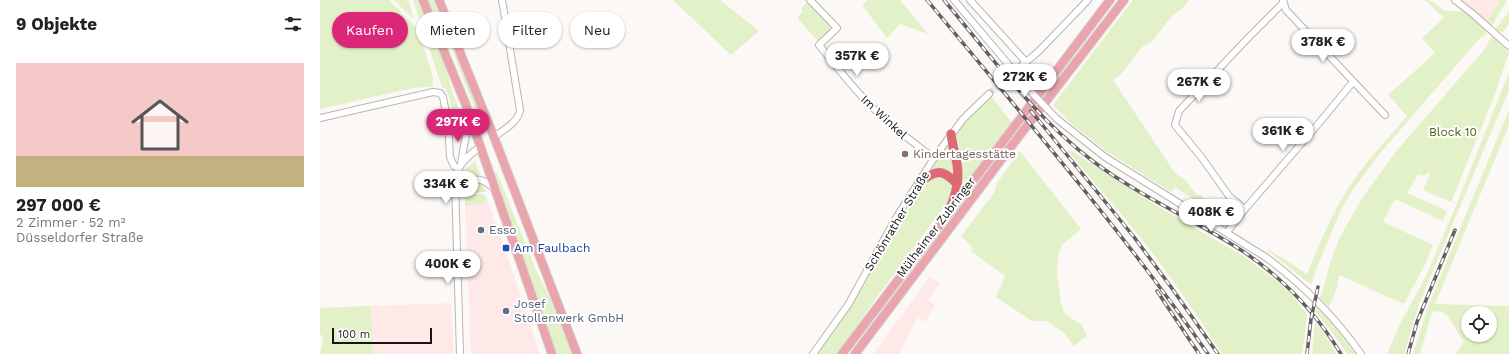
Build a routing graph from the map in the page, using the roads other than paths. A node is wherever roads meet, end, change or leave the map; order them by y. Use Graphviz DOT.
graph roads {
  1 [pos="423,0"];
  2 [pos="439,0"];
  3 [pos="502,0"];
  4 [pos="810,0"];
  5 [pos="954,0"];
  6 [pos="970,0"];
  7 [pos="1088,0"];
  8 [pos="1110,0"];
  9 [pos="1124,0"];
  10 [pos="1455,0"];
  11 [pos="1283,2"];
  12 [pos="1509,46"];
  13 [pos="1026,62"];
  14 [pos="1019,68"];
  15 [pos="1353,82"];
  16 [pos="989,94"];
  17 [pos="466,105"];
  18 [pos="1385,116"];
  19 [pos="320,118"];
  20 [pos="951,134"];
  21 [pos="494,138"];
  22 [pos="481,146"];
  23 [pos="934,158"];
  24 [pos="459,166"];
  25 [pos="919,183"];
  26 [pos="957,184"];
  27 [pos="496,190"];
  28 [pos="454,194"];
  29 [pos="1245,209"];
  30 [pos="948,215"];
  31 [pos="1227,232"];
  32 [pos="460,354"];
  33 [pos="552,354"];
  34 [pos="577,354"];
  35 [pos="813,354"];
  36 [pos="842,354"];
  37 [pos="855,354"];
  38 [pos="1361,354"];
  1 -- 17 [label="main road"];
  2 -- 21 [label="main road"];
  3 -- 21 [label="street"];
  4 -- 23 [label="street, Im Winkel"];
  5 -- 31 [label="street, bridge"];
  6 -- 13 [label="street"];
  7 -- 13 [label="street"];
  8 -- 30 [label="main road, Mülheimer Zubringer"];
  9 -- 37 [label="main road, Mülheimer Zubringer"];
  10 -- 12 [label="street"];
  11 -- 15 [label="street"];
  11 -- 29 [label="street"];
  13 -- 14 [label="street"];
  15 -- 18 [label="street"];
  15 -- 29 [label="street"];
  16 -- 20 [label="street, Schönrather Straße"];
  17 -- 22 [label="main road"];
  17 -- 24 [label="street"];
  19 -- 24 [label="street"];
  20 -- 23 [label="street, Schönrather Straße"];
  20 -- 26 [label="highway"];
  21 -- 22 [label="main road"];
  21 -- 34 [label="main road"];
  22 -- 24 [label="street"];
  22 -- 27 [label="main road"];
  23 -- 25 [label="street, Schönrather Straße"];
  24 -- 28 [label="street"];
  25 -- 26 [label="highway"];
  25 -- 35 [label="street, Schönrather Straße"];
  26 -- 30 [label="highway"];
  27 -- 28 [label="street"];
  27 -- 33 [label="main road"];
  28 -- 32 [label="street"];
  29 -- 31 [label="street"];
  30 -- 36 [label="main road, Mülheimer Zubringer"];
  31 -- 38 [label="street"];
}
